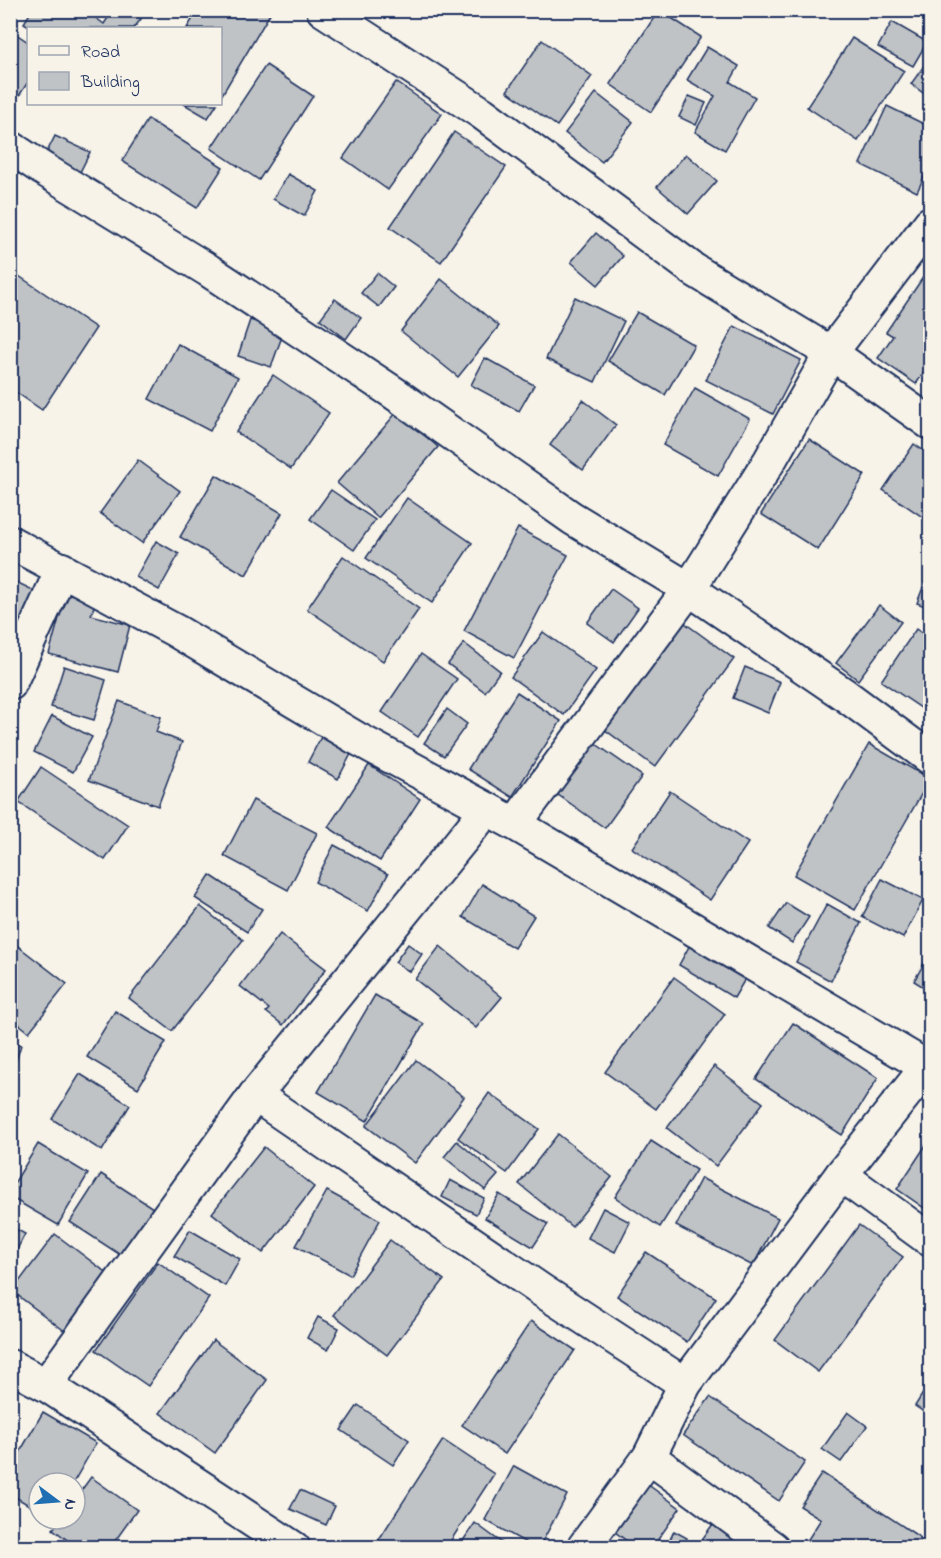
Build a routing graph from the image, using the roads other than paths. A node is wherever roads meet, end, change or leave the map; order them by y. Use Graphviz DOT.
graph roads {
  1 [pos="323,10"];
  2 [pos="10,147"];
  3 [pos="930,223"];
  4 [pos="831,353"];
  5 [pos="930,423"];
  6 [pos="10,542"];
  7 [pos="62,569"];
  8 [pos="689,589"];
  9 [pos="10,684"];
  10 [pos="930,758"];
  11 [pos="487,809"];
  12 [pos="515,824"];
  13 [pos="929,1065"];
  14 [pos="255,1095"];
  15 [pos="841,1175"];
  16 [pos="930,1240"];
  17 [pos="10,1366"];
  18 [pos="685,1384"];
  19 [pos="46,1385"];
  20 [pos="649,1457"];
  21 [pos="294,1548"];
  22 [pos="583,1548"];
  23 [pos="773,1548"];
  1 -- 4 [label="street"];
  2 -- 8 [label="street"];
  3 -- 4 [label="street"];
  4 -- 5 [label="street"];
  4 -- 8 [label="street"];
  6 -- 7 [label="street"];
  7 -- 9 [label="street"];
  7 -- 11 [label="street"];
  8 -- 10 [label="street"];
  8 -- 12 [label="street"];
  11 -- 12 [label="street"];
  11 -- 14 [label="street"];
  12 -- 13 [label="street"];
  13 -- 15 [label="street"];
  14 -- 18 [label="street"];
  14 -- 19 [label="street"];
  15 -- 16 [label="street"];
  15 -- 18 [label="street"];
  17 -- 19 [label="street"];
  18 -- 20 [label="street"];
  19 -- 21 [label="street"];
  20 -- 22 [label="street"];
  20 -- 23 [label="street"];
}
